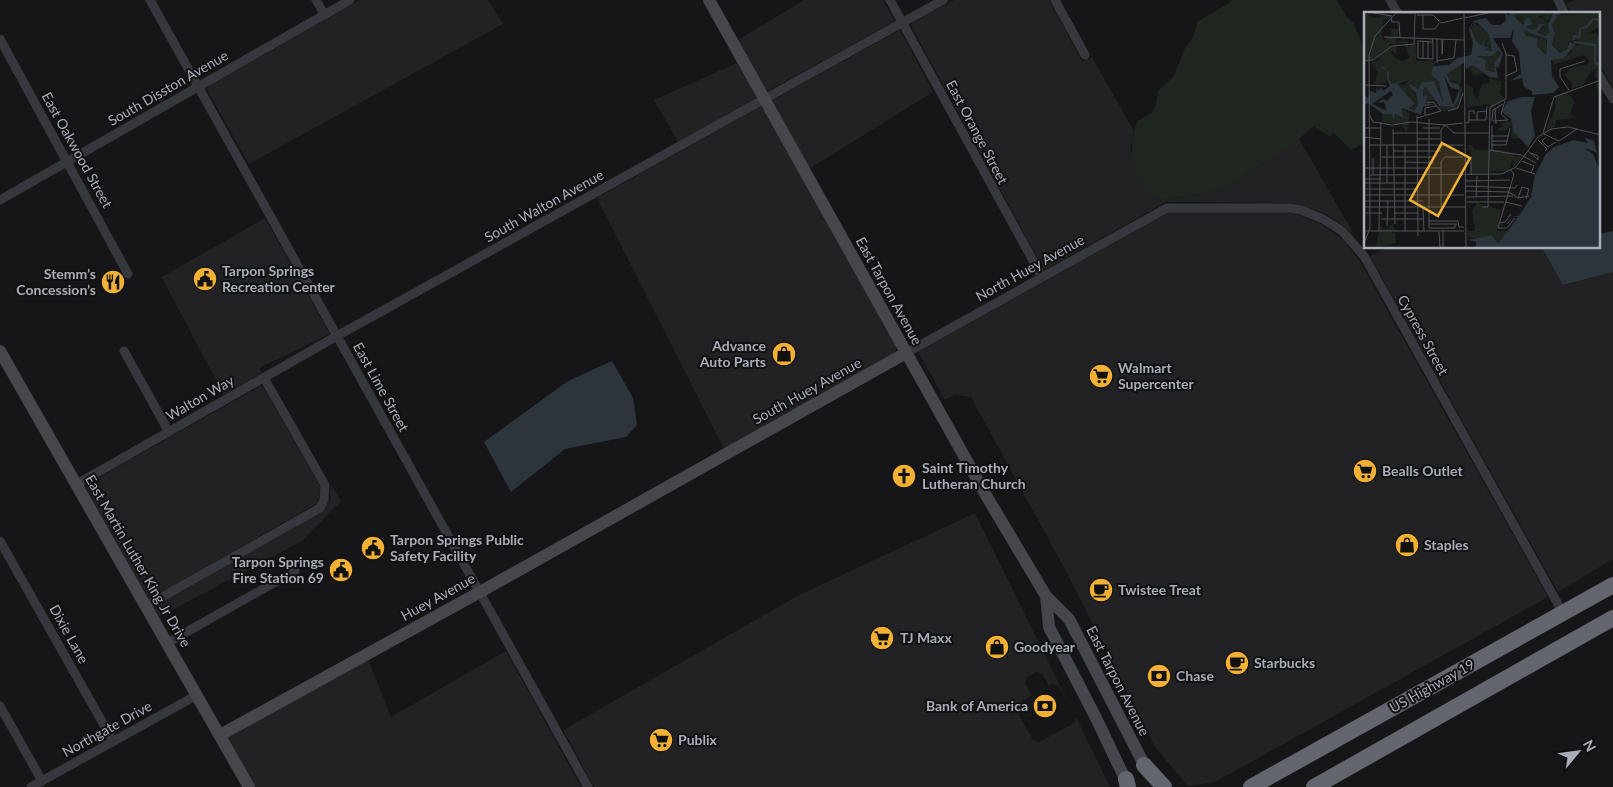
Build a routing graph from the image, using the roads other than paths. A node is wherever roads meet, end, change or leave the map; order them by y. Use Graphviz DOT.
graph roads {
  1 [pos="150,0"];
  2 [pos="316,0"];
  3 [pos="350,0"];
  4 [pos="709,0"];
  5 [pos="890,0"];
  6 [pos="943,0"];
  7 [pos="1056,0"];
  8 [pos="1390,0"];
  9 [pos="1558,0"];
  10 [pos="1397,12"];
  11 [pos="1564,12"];
  12 [pos="324,15"];
  13 [pos="902,23"];
  14 [pos="0,39"];
  15 [pos="1085,55"];
  16 [pos="1600,77"];
  17 [pos="199,87"];
  18 [pos="764,99"];
  19 [pos="1613,99"];
  20 [pos="68,162"];
  21 [pos="0,200"];
  22 [pos="1167,208"];
  23 [pos="128,274"];
  24 [pos="1042,277"];
  25 [pos="337,336"];
  26 [pos="124,351"];
  27 [pos="906,353"];
  28 [pos="2,359"];
  29 [pos="264,378"];
  30 [pos="169,432"];
  31 [pos="723,455"];
  32 [pos="77,484"];
  33 [pos="0,541"];
  34 [pos="295,571"];
  35 [pos="1613,585"];
  36 [pos="480,592"];
  37 [pos="1046,596"];
  38 [pos="146,606"];
  39 [pos="1563,613"];
  40 [pos="1613,618"];
  41 [pos="167,643"];
  42 [pos="197,695"];
  43 [pos="0,706"];
  44 [pos="220,735"];
  45 [pos="113,742"];
  46 [pos="1144,765"];
  47 [pos="42,781"];
  48 [pos="1128,784"];
  49 [pos="31,787"];
  50 [pos="249,787"];
  51 [pos="588,787"];
  52 [pos="1156,787"];
  53 [pos="1164,787"];
  54 [pos="1251,787"];
  55 [pos="1314,787"];
  1 -- 17 [label="street, East Lime Street"];
  2 -- 12 [label="street"];
  3 -- 12 [label="street, South Disston Avenue"];
  4 -- 18 [label="street, East Tarpon Avenue"];
  5 -- 13 [label="street, East Orange Street"];
  6 -- 13 [label="street, South Walton Avenue"];
  7 -- 15 [label="street"];
  8 -- 10 [label="street"];
  9 -- 11 [label="street"];
  12 -- 17 [label="street, South Disston Avenue"];
  13 -- 18 [label="street, South Walton Avenue"];
  13 -- 24 [label="street, East Orange Street"];
  14 -- 20 [label="street, East Oakwood Street"];
  16 -- 19 [label="street"];
  17 -- 20 [label="street, South Disston Avenue"];
  17 -- 25 [label="street, East Lime Street"];
  18 -- 25 [label="street, South Walton Avenue"];
  18 -- 27 [label="street, East Tarpon Avenue"];
  20 -- 21 [label="street, South Disston Avenue"];
  20 -- 23 [label="street, East Oakwood Street"];
  22 -- 24 [label="street, North Huey Avenue"];
  22 -- 39 [label="street, Cypress Street"];
  24 -- 27 [label="street, North Huey Avenue"];
  25 -- 29 [label="street, Walton Way"];
  25 -- 36 [label="street, East Lime Street"];
  26 -- 30 [label="street"];
  27 -- 31 [label="street, South Huey Avenue"];
  27 -- 37 [label="street, East Tarpon Avenue"];
  28 -- 32 [label="street, East Martin Luther King Jr Drive"];
  29 -- 30 [label="street, Walton Way"];
  29 -- 38 [label="street"];
  30 -- 32 [label="street, Walton Way"];
  31 -- 36 [label="street, Huey Avenue"];
  32 -- 38 [label="street, East Martin Luther King Jr Drive"];
  33 -- 45 [label="street, Dixie Lane"];
  34 -- 41 [label="street"];
  35 -- 39 [label="highway, US Highway 19"];
  36 -- 44 [label="street, Huey Avenue"];
  36 -- 51 [label="street, East Lime Street"];
  37 -- 46 [label="street, East Tarpon Avenue"];
  37 -- 48 [label="street, East Tarpon Avenue"];
  38 -- 41 [label="street, East Martin Luther King Jr Drive"];
  39 -- 54 [label="highway, US Highway 19"];
  40 -- 55 [label="highway"];
  41 -- 42 [label="street, East Martin Luther King Jr Drive"];
  42 -- 44 [label="street, East Martin Luther King Jr Drive"];
  42 -- 45 [label="street, Northgate Drive"];
  43 -- 47 [label="street"];
  44 -- 50 [label="street, East Martin Luther King Jr Drive"];
  45 -- 47 [label="street, Northgate Drive"];
  46 -- 52 [label="street, East Tarpon Avenue"];
  46 -- 53 [label="highway"];
  47 -- 49 [label="street, Northgate Drive"];
}
